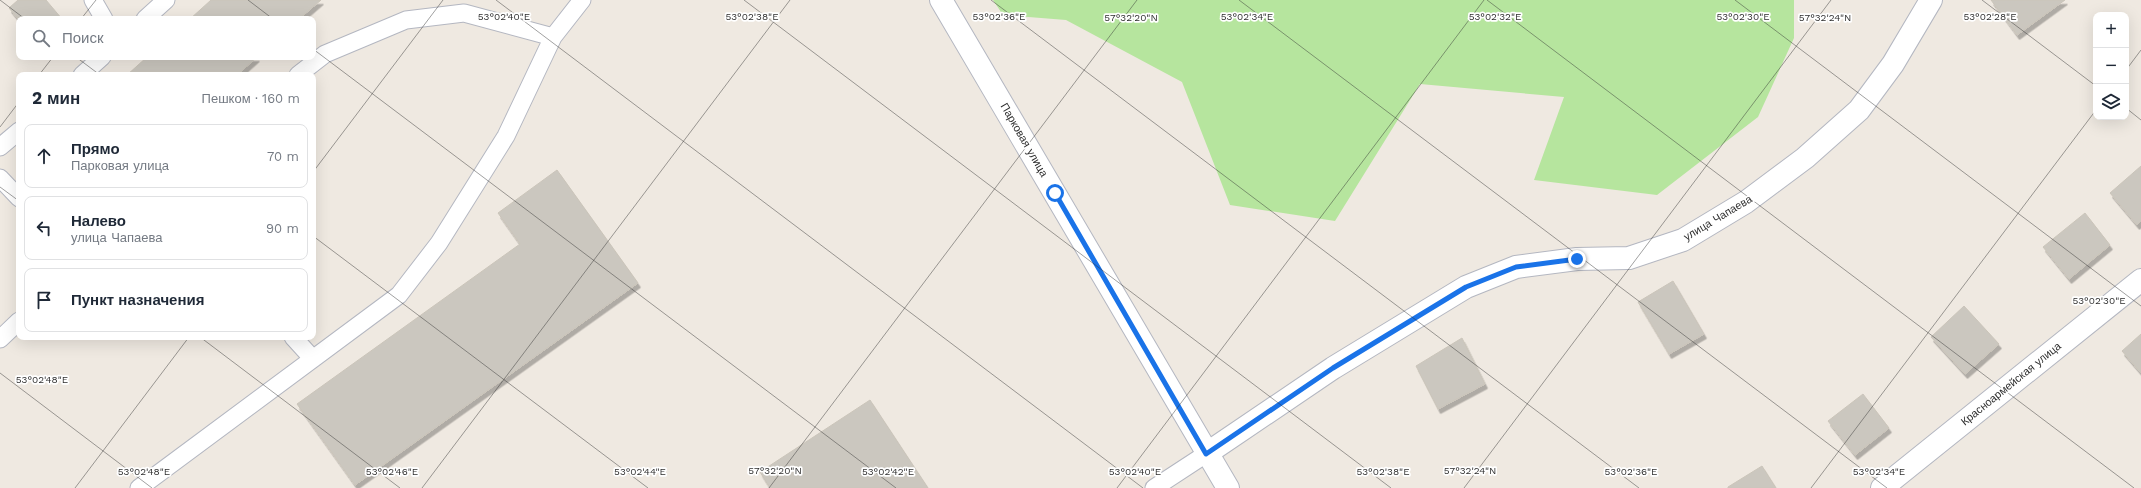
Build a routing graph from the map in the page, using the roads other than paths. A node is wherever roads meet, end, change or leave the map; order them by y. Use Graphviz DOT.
graph roads {
  1 [pos="93,0"];
  2 [pos="166,0"];
  3 [pos="582,0"];
  4 [pos="941,0"];
  5 [pos="1931,0"];
  6 [pos="102,16"];
  7 [pos="148,16"];
  8 [pos="553,37"];
  9 [pos="99,60"];
  10 [pos="85,72"];
  11 [pos="302,72"];
  12 [pos="16,134"];
  13 [pos="0,148"];
  14 [pos="0,178"];
  15 [pos="16,195"];
  16 [pos="2141,280"];
  17 [pos="16,324"];
  18 [pos="0,339"];
  19 [pos="295,340"];
  20 [pos="313,359"];
  21 [pos="1206,454"];
  22 [pos="139,488"];
  23 [pos="1154,488"];
  24 [pos="1228,488"];
  25 [pos="1882,488"];
  1 -- 6 [label="lane"];
  2 -- 7 [label="lane"];
  3 -- 8 [label="lane"];
  4 -- 21 [label="street, Парковая улица"];
  5 -- 21 [label="street, улица Чапаева"];
  8 -- 11 [label="lane"];
  8 -- 20 [label="lane"];
  9 -- 10 [label="lane"];
  12 -- 13 [label="lane"];
  14 -- 15 [label="lane"];
  16 -- 25 [label="street, Красноармейская улица"];
  17 -- 18 [label="lane"];
  19 -- 20 [label="lane"];
  20 -- 22 [label="lane"];
  21 -- 23 [label="lane"];
  21 -- 24 [label="street, Парковая улица"];
}
